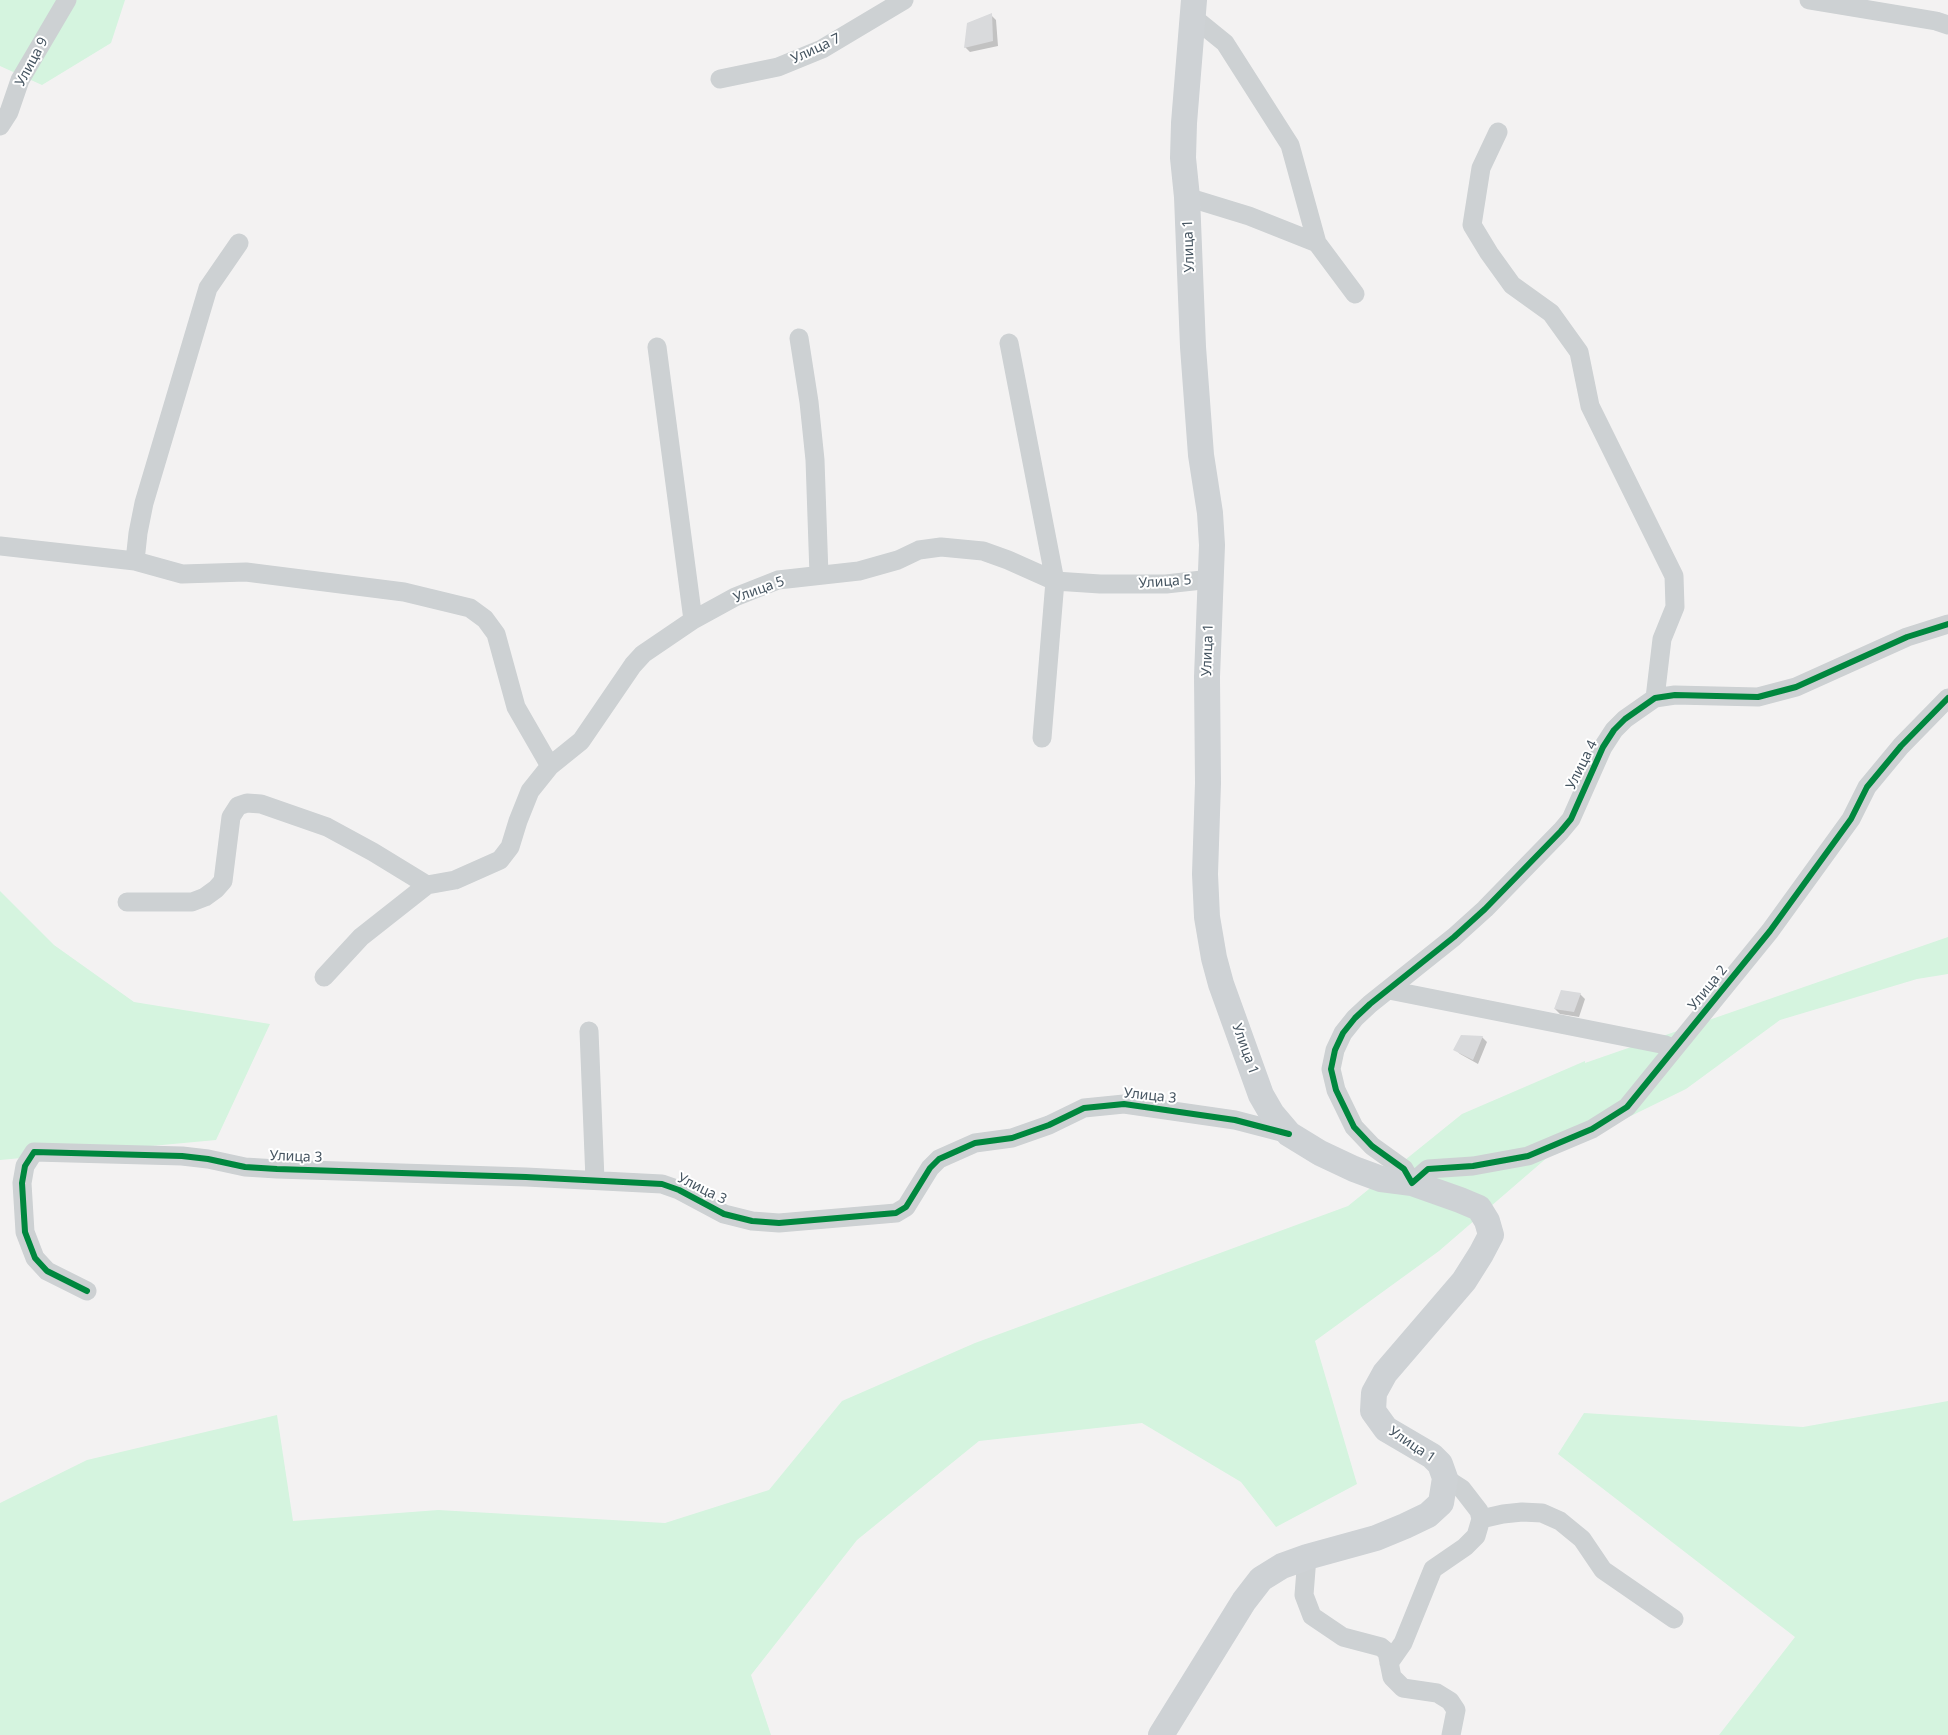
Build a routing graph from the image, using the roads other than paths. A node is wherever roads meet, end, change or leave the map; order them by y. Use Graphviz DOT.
graph roads {
  1 [pos="67,0"];
  2 [pos="904,0"];
  3 [pos="1809,0"];
  4 [pos="1194,9"];
  5 [pos="1948,25"];
  6 [pos="720,79"];
  7 [pos="0,126"];
  8 [pos="1498,132"];
  9 [pos="1186,197"];
  10 [pos="239,243"];
  11 [pos="1317,243"];
  12 [pos="1355,294"];
  13 [pos="799,338"];
  14 [pos="1009,343"];
  15 [pos="658,347"];
  16 [pos="0,546"];
  17 [pos="136,561"];
  18 [pos="819,574"];
  19 [pos="1211,579"];
  20 [pos="1055,581"];
  21 [pos="693,620"];
  22 [pos="1948,624"];
  23 [pos="1655,698"];
  24 [pos="1948,698"];
  25 [pos="1042,738"];
  26 [pos="550,766"];
  27 [pos="427,885"];
  28 [pos="127,902"];
  29 [pos="324,977"];
  30 [pos="1389,990"];
  31 [pos="589,1031"];
  32 [pos="1666,1045"];
  33 [pos="1289,1134"];
  34 [pos="595,1180"];
  35 [pos="1412,1183"];
  36 [pos="87,1291"];
  37 [pos="1445,1478"];
  38 [pos="1482,1519"];
  39 [pos="1307,1557"];
  40 [pos="1674,1619"];
  41 [pos="1389,1662"];
  42 [pos="1161,1735"];
  43 [pos="1451,1735"];
  1 -- 7 [label="street, Улица 9"];
  2 -- 6 [label="street, Улица 7"];
  3 -- 5 [label="street"];
  4 -- 9 [label="main road, Улица 1"];
  4 -- 11 [label="street"];
  8 -- 23 [label="street"];
  9 -- 11 [label="street"];
  9 -- 19 [label="main road, Улица 1"];
  10 -- 17 [label="street"];
  11 -- 12 [label="street"];
  13 -- 18 [label="street"];
  14 -- 20 [label="street"];
  15 -- 21 [label="street"];
  16 -- 17 [label="street"];
  17 -- 26 [label="street"];
  18 -- 20 [label="street, Улица 5"];
  18 -- 21 [label="street, Улица 5"];
  19 -- 20 [label="street, Улица 5"];
  19 -- 33 [label="main road, Улица 1"];
  20 -- 25 [label="street"];
  21 -- 26 [label="street, Улица 5"];
  22 -- 23 [label="street, Улица 4"];
  23 -- 30 [label="street, Улица 4"];
  24 -- 35 [label="street, Улица 2"];
  26 -- 27 [label="street, Улица 5"];
  27 -- 28 [label="street"];
  27 -- 29 [label="street"];
  30 -- 32 [label="street"];
  30 -- 35 [label="street, Улица 4"];
  31 -- 34 [label="street"];
  33 -- 34 [label="street, Улица 3"];
  33 -- 35 [label="main road, Улица 1"];
  34 -- 36 [label="street, Улица 3"];
  35 -- 37 [label="main road, Улица 1"];
  37 -- 38 [label="street"];
  37 -- 39 [label="main road, Улица 1"];
  38 -- 40 [label="street"];
  38 -- 41 [label="street"];
  39 -- 41 [label="street"];
  39 -- 42 [label="main road, Улица 1"];
  41 -- 43 [label="street"];
}
